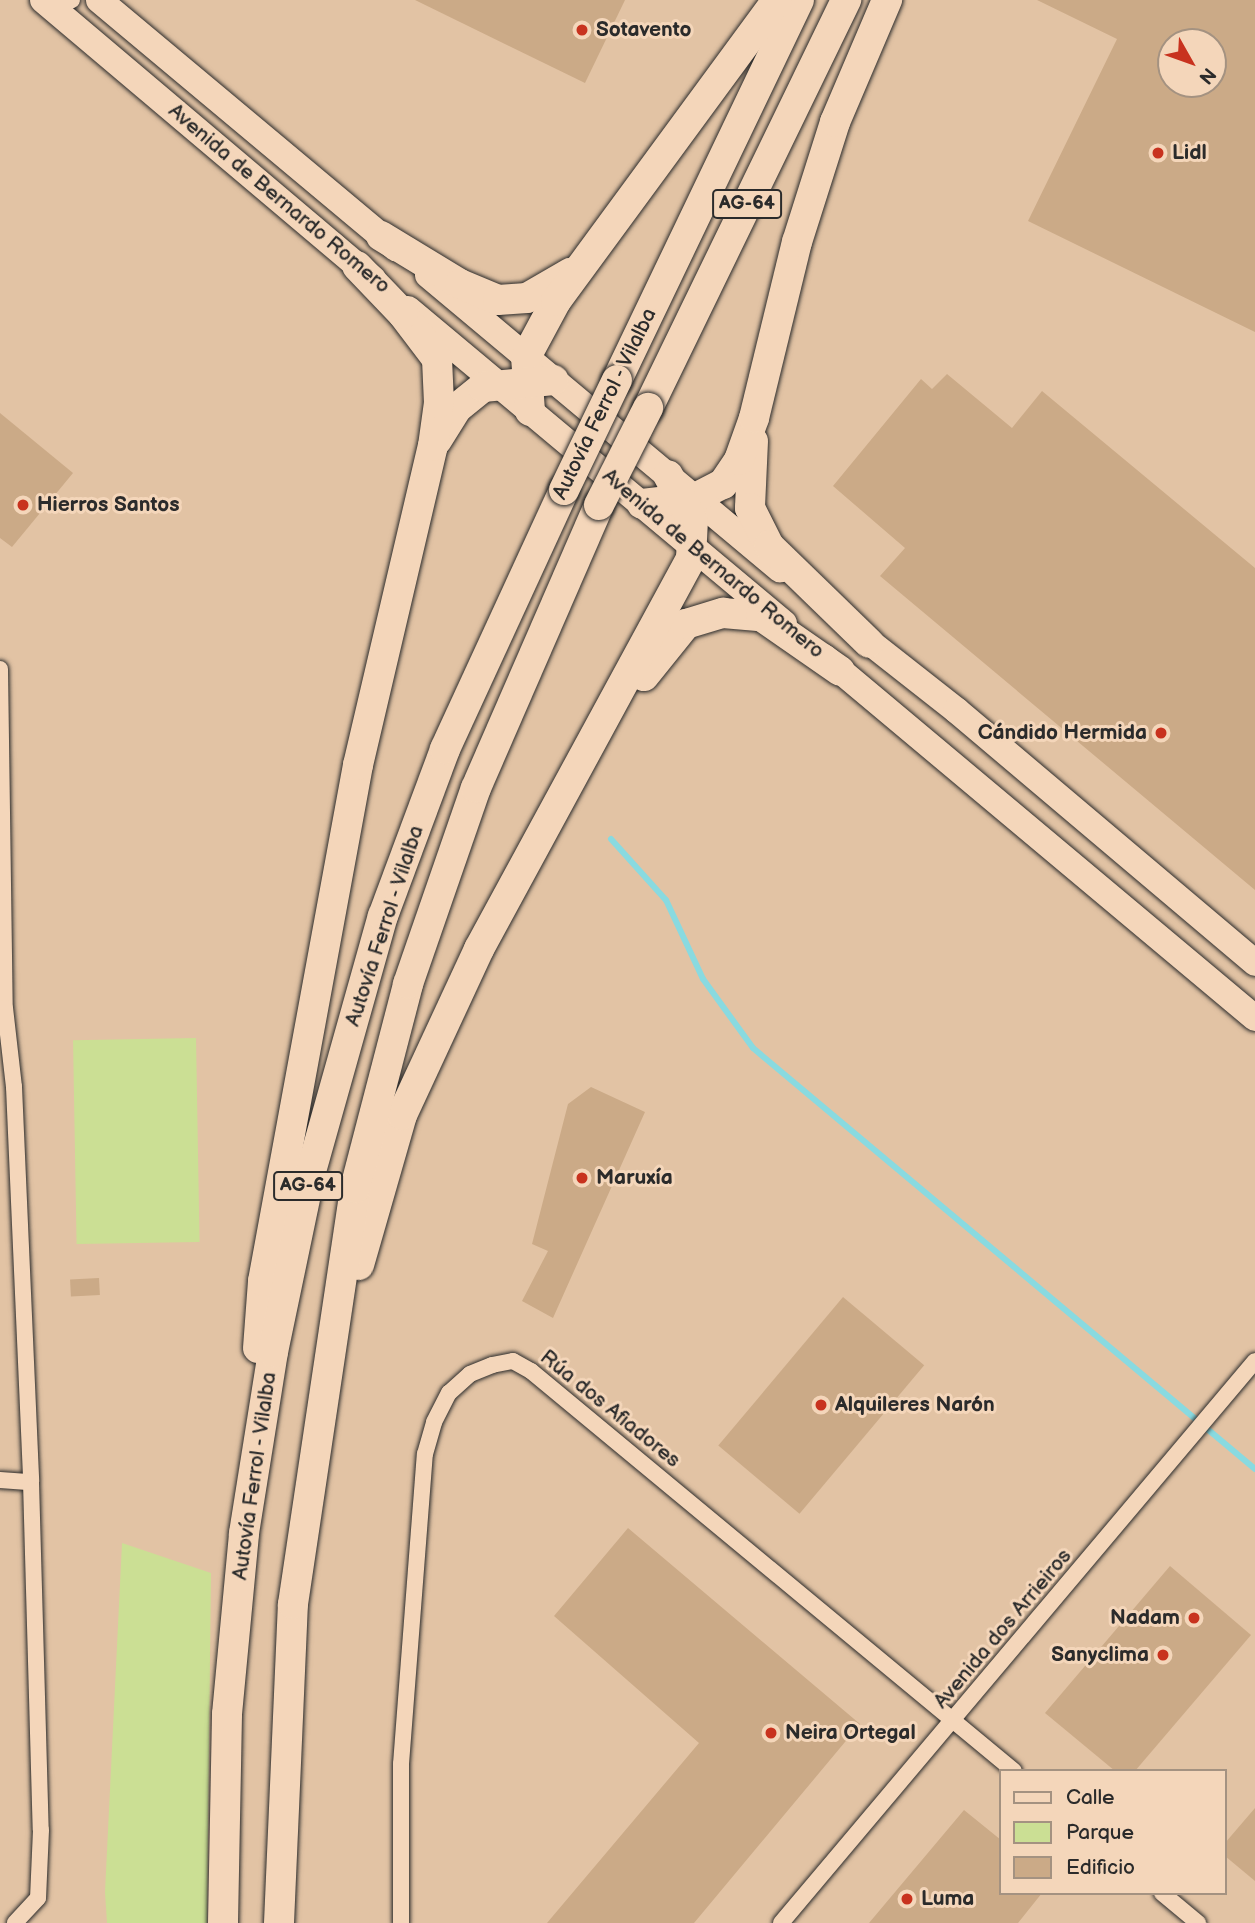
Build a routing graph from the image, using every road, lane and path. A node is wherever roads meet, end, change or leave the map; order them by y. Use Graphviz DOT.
graph roads {
  1 [pos="99,0"];
  2 [pos="777,0"];
  3 [pos="799,0"];
  4 [pos="846,0"];
  5 [pos="887,0"];
  6 [pos="56,2"];
  7 [pos="381,236"];
  8 [pos="357,266"];
  9 [pos="579,267"];
  10 [pos="526,375"];
  11 [pos="530,411"];
  12 [pos="754,418"];
  13 [pos="433,446"];
  14 [pos="682,490"];
  15 [pos="642,504"];
  16 [pos="692,547"];
  17 [pos="869,643"];
  18 [pos="0,669"];
  19 [pos="840,671"];
  20 [pos="541,831"];
  21 [pos="1255,963"];
  22 [pos="2,1008"];
  23 [pos="1255,1018"];
  24 [pos="1255,1361"];
  25 [pos="321,1396"];
  26 [pos="0,1480"];
  27 [pos="31,1482"];
  28 [pos="244,1534"];
  29 [pos="954,1721"];
  30 [pos="1012,1769"];
  31 [pos="1164,1895"];
  32 [pos="15,1923"];
  33 [pos="223,1923"];
  34 [pos="279,1923"];
  35 [pos="401,1923"];
  36 [pos="781,1923"];
  37 [pos="1198,1923"];
  1 -- 7 [label="highway, Avenida de Bernardo Romero"];
  2 -- 9 [label="highway"];
  3 -- 28 [label="highway, Autovía Ferrol - Vilalba / AG-64, bridge"];
  4 -- 25 [label="highway, Autovía Ferrol - Vilalba / AG-64, bridge"];
  5 -- 12 [label="highway"];
  6 -- 8 [label="highway, Avenida de Bernardo Romero"];
  7 -- 9 [label="highway"];
  7 -- 10 [label="highway, Avenida de Bernardo Romero"];
  8 -- 10 [label="highway, Avenida de Bernardo Romero"];
  8 -- 13 [label="highway"];
  9 -- 10 [label="highway"];
  10 -- 11 [label="highway"];
  10 -- 13 [label="highway"];
  10 -- 14 [label="highway, Avenida de Bernardo Romero"];
  11 -- 15 [label="highway, Avenida de Bernardo Romero"];
  12 -- 14 [label="highway"];
  12 -- 17 [label="highway"];
  13 -- 28 [label="highway"];
  14 -- 15 [label="highway"];
  14 -- 16 [label="highway"];
  14 -- 17 [label="highway, Avenida de Bernardo Romero"];
  15 -- 16 [label="highway, Avenida de Bernardo Romero"];
  16 -- 19 [label="highway, Avenida de Bernardo Romero"];
  16 -- 20 [label="highway"];
  17 -- 21 [label="highway, Avenida de Bernardo Romero"];
  18 -- 22 [label="street"];
  19 -- 20 [label="highway"];
  19 -- 23 [label="highway, Avenida de Bernardo Romero"];
  20 -- 25 [label="highway"];
  22 -- 27 [label="street"];
  24 -- 29 [label="street, Avenida dos Arrieiros"];
  25 -- 34 [label="highway, Autovía Ferrol - Vilalba / AG-64"];
  26 -- 27 [label="street"];
  27 -- 32 [label="street"];
  28 -- 33 [label="highway, Autovía Ferrol - Vilalba / AG-64"];
  29 -- 30 [label="street, Rúa dos Afiadores"];
  29 -- 35 [label="street, Rúa dos Afiadores"];
  29 -- 36 [label="street, Avenida dos Arrieiros"];
  31 -- 37 [label="street"];
}
